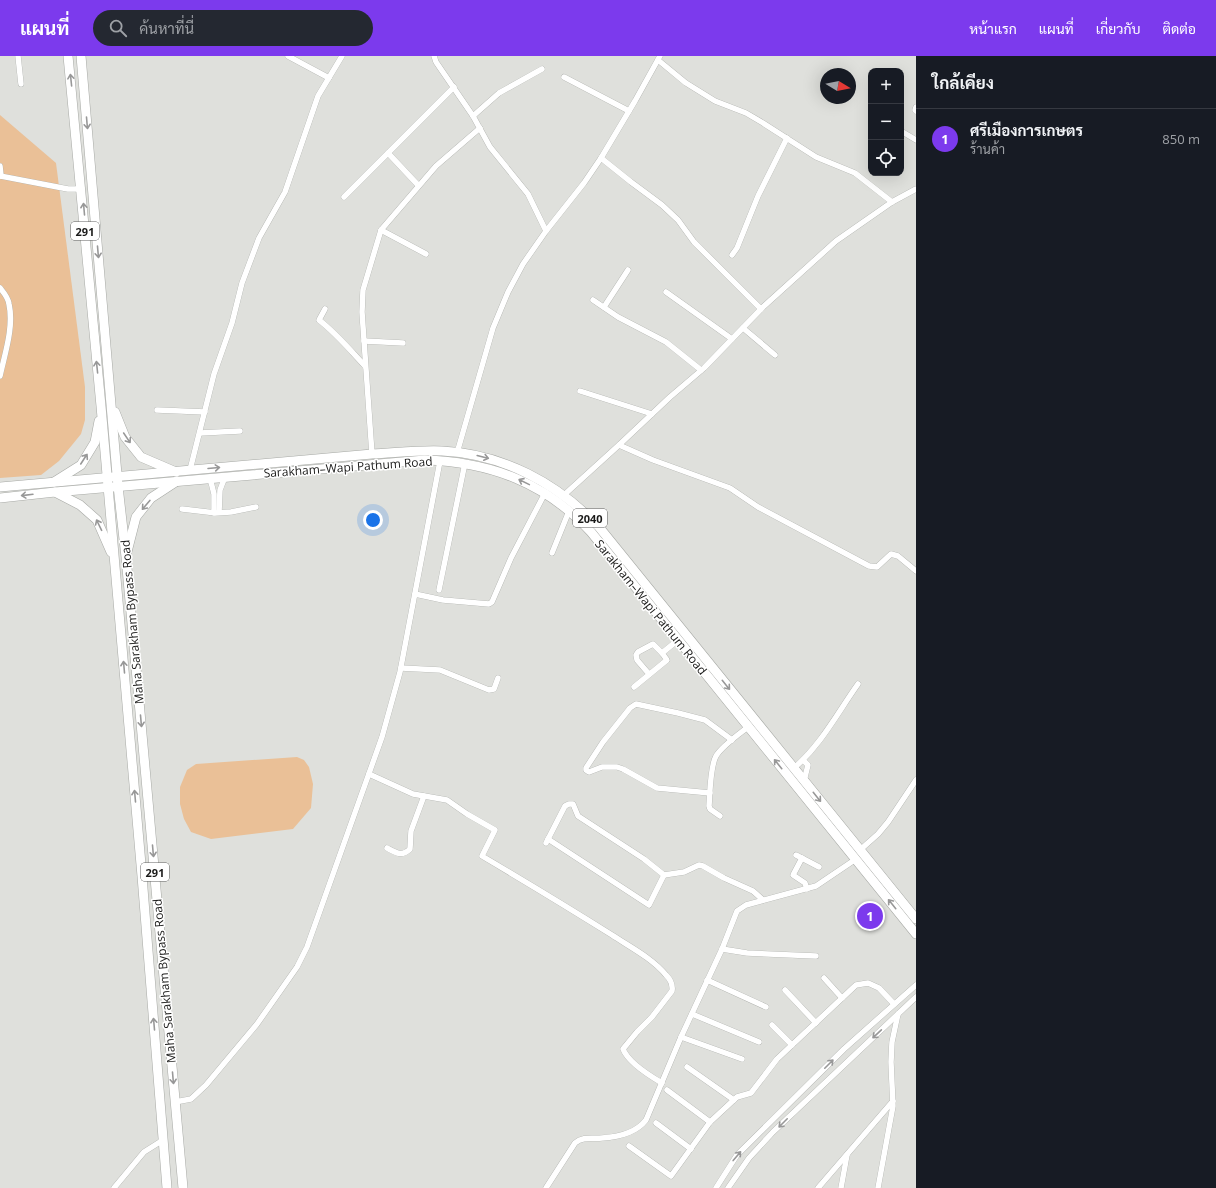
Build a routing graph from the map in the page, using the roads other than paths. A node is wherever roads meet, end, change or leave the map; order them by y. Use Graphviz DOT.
graph roads {
  1 [pos="18,56"];
  2 [pos="68,56"];
  3 [pos="82,56"];
  4 [pos="288,56"];
  5 [pos="342,56"];
  6 [pos="434,56"];
  7 [pos="659,58"];
  8 [pos="542,69"];
  9 [pos="564,77"];
  10 [pos="329,78"];
  11 [pos="21,84"];
  12 [pos="454,87"];
  13 [pos="916,107"];
  14 [pos="629,111"];
  15 [pos="916,111"];
  16 [pos="473,116"];
  17 [pos="480,128"];
  18 [pos="904,133"];
  19 [pos="787,138"];
  20 [pos="916,140"];
  21 [pos="388,153"];
  22 [pos="601,158"];
  23 [pos="0,166"];
  24 [pos="0,176"];
  25 [pos="418,185"];
  26 [pos="82,189"];
  27 [pos="916,189"];
  28 [pos="344,196"];
  29 [pos="892,202"];
  30 [pos="381,230"];
  31 [pos="546,231"];
  32 [pos="426,254"];
  33 [pos="732,255"];
  34 [pos="628,270"];
  35 [pos="0,288"];
  36 [pos="666,292"];
  37 [pos="593,300"];
  38 [pos="604,308"];
  39 [pos="325,309"];
  40 [pos="761,310"];
  41 [pos="743,328"];
  42 [pos="732,339"];
  43 [pos="364,341"];
  44 [pos="403,343"];
  45 [pos="775,355"];
  46 [pos="365,366"];
  47 [pos="701,370"];
  48 [pos="0,376"];
  49 [pos="580,391"];
  50 [pos="111,403"];
  51 [pos="101,406"];
  52 [pos="157,410"];
  53 [pos="205,412"];
  54 [pos="652,414"];
  55 [pos="240,431"];
  56 [pos="200,432"];
  57 [pos="619,445"];
  58 [pos="457,453"];
  59 [pos="372,454"];
  60 [pos="326,458"];
  61 [pos="440,461"];
  62 [pos="465,463"];
  63 [pos="327,468"];
  64 [pos="190,470"];
  65 [pos="176,476"];
  66 [pos="225,477"];
  67 [pos="107,478"];
  68 [pos="210,478"];
  69 [pos="117,481"];
  70 [pos="54,482"];
  71 [pos="0,487"];
  72 [pos="108,487"];
  73 [pos="55,492"];
  74 [pos="545,493"];
  75 [pos="564,495"];
  76 [pos="0,498"];
  77 [pos="256,507"];
  78 [pos="182,509"];
  79 [pos="569,511"];
  80 [pos="217,512"];
  81 [pos="552,553"];
  82 [pos="126,557"];
  83 [pos="114,560"];
  84 [pos="916,571"];
  85 [pos="439,590"];
  86 [pos="415,594"];
  87 [pos="678,640"];
  88 [pos="662,653"];
  89 [pos="401,668"];
  90 [pos="708,669"];
  91 [pos="649,674"];
  92 [pos="498,678"];
  93 [pos="858,684"];
  94 [pos="634,687"];
  95 [pos="748,727"];
  96 [pos="732,740"];
  97 [pos="803,760"];
  98 [pos="794,768"];
  99 [pos="369,774"];
  100 [pos="916,780"];
  101 [pos="804,781"];
  102 [pos="710,793"];
  103 [pos="424,796"];
  104 [pos="720,816"];
  105 [pos="388,848"];
  106 [pos="860,854"];
  107 [pos="796,855"];
  108 [pos="802,858"];
  109 [pos="819,867"];
  110 [pos="664,875"];
  111 [pos="807,889"];
  112 [pos="763,900"];
  113 [pos="916,919"];
  114 [pos="916,934"];
  115 [pos="722,949"];
  116 [pos="816,956"];
  117 [pos="824,978"];
  118 [pos="707,980"];
  119 [pos="916,985"];
  120 [pos="785,990"];
  121 [pos="916,997"];
  122 [pos="842,998"];
  123 [pos="894,1004"];
  124 [pos="766,1007"];
  125 [pos="692,1014"];
  126 [pos="899,1014"];
  127 [pos="816,1023"];
  128 [pos="772,1025"];
  129 [pos="681,1037"];
  130 [pos="759,1042"];
  131 [pos="792,1045"];
  132 [pos="742,1059"];
  133 [pos="687,1067"];
  134 [pos="662,1084"];
  135 [pos="667,1090"];
  136 [pos="734,1100"];
  137 [pos="893,1101"];
  138 [pos="175,1102"];
  139 [pos="710,1122"];
  140 [pos="656,1123"];
  141 [pos="163,1140"];
  142 [pos="629,1146"];
  143 [pos="691,1149"];
  144 [pos="848,1153"];
  145 [pos="114,1188"];
  146 [pos="168,1188"];
  147 [pos="183,1188"];
  148 [pos="546,1188"];
  149 [pos="716,1188"];
  150 [pos="728,1188"];
  151 [pos="818,1188"];
  152 [pos="841,1188"];
  153 [pos="878,1188"];
  1 -- 11 [label="street"];
  26 -- 2 [label="main road, Maha Sarakham Bypass Road / 291, one-way"];
  3 -- 50 [label="main road, Maha Sarakham Bypass Road / 291, one-way"];
  4 -- 10 [label="street"];
  5 -- 10 [label="street"];
  6 -- 12 [label="street"];
  7 -- 14 [label="street"];
  7 -- 19 [label="street"];
  8 -- 16 [label="street"];
  9 -- 14 [label="street"];
  10 -- 53 [label="street"];
  12 -- 16 [label="street"];
  12 -- 21 [label="street"];
  13 -- 15 [label="street"];
  14 -- 22 [label="street"];
  16 -- 17 [label="street"];
  17 -- 25 [label="street"];
  17 -- 31 [label="street"];
  18 -- 20 [label="street"];
  19 -- 29 [label="street"];
  19 -- 33 [label="street"];
  21 -- 25 [label="street"];
  21 -- 28 [label="street"];
  22 -- 31 [label="street"];
  22 -- 40 [label="street"];
  23 -- 24 [label="street"];
  24 -- 26 [label="street"];
  25 -- 30 [label="street"];
  51 -- 26 [label="main road, Maha Sarakham Bypass Road / 291, one-way"];
  27 -- 29 [label="street"];
  29 -- 40 [label="street"];
  30 -- 32 [label="street"];
  30 -- 43 [label="street"];
  31 -- 58 [label="street"];
  34 -- 38 [label="street"];
  35 -- 48 [label="street"];
  36 -- 42 [label="street"];
  37 -- 38 [label="street"];
  38 -- 47 [label="street"];
  39 -- 46 [label="street"];
  40 -- 41 [label="street"];
  41 -- 42 [label="street"];
  41 -- 45 [label="street"];
  42 -- 47 [label="street"];
  43 -- 44 [label="street"];
  43 -- 46 [label="street"];
  46 -- 59 [label="street"];
  47 -- 54 [label="street"];
  49 -- 54 [label="street"];
  50 -- 65 [label="main road, one-way"];
  50 -- 69 [label="main road, Maha Sarakham Bypass Road / 291"];
  51 -- 67 [label="main road, Maha Sarakham Bypass Road / 291"];
  70 -- 51 [label="main road, one-way"];
  52 -- 53 [label="street"];
  53 -- 56 [label="street"];
  54 -- 57 [label="street"];
  55 -- 56 [label="street"];
  56 -- 64 [label="street"];
  57 -- 75 [label="street"];
  57 -- 84 [label="street"];
  58 -- 59 [label="main road, Sarakham–Wapi Pathum Road / 2040"];
  58 -- 75 [label="main road, Sarakham–Wapi Pathum Road / 2040, one-way"];
  59 -- 60 [label="main road, Sarakham–Wapi Pathum Road / 2040"];
  60 -- 63 [label="main road"];
  64 -- 60 [label="main road, Sarakham–Wapi Pathum Road / 2040, one-way"];
  61 -- 62 [label="main road, Sarakham–Wapi Pathum Road / 2040"];
  61 -- 63 [label="main road, Sarakham–Wapi Pathum Road / 2040"];
  61 -- 86 [label="street"];
  74 -- 62 [label="main road, Sarakham–Wapi Pathum Road / 2040, one-way"];
  62 -- 85 [label="street"];
  63 -- 66 [label="main road, Sarakham–Wapi Pathum Road / 2040"];
  64 -- 65 [label="main road, Sarakham–Wapi Pathum Road / 2040"];
  65 -- 68 [label="main road, Sarakham–Wapi Pathum Road / 2040"];
  65 -- 69 [label="main road, Sarakham–Wapi Pathum Road / 2040"];
  65 -- 82 [label="main road, one-way"];
  66 -- 68 [label="main road, Sarakham–Wapi Pathum Road / 2040"];
  66 -- 80 [label="street"];
  67 -- 69 [label="main road, Sarakham–Wapi Pathum Road / 2040"];
  67 -- 70 [label="main road, Sarakham–Wapi Pathum Road / 2040"];
  67 -- 72 [label="main road, Maha Sarakham Bypass Road / 291"];
  68 -- 80 [label="street"];
  69 -- 72 [label="main road, Sarakham–Wapi Pathum Road / 2040"];
  69 -- 82 [label="main road, Maha Sarakham Bypass Road / 291"];
  70 -- 71 [label="main road, Sarakham–Wapi Pathum Road / 2040"];
  72 -- 73 [label="main road, Sarakham–Wapi Pathum Road / 2040"];
  72 -- 83 [label="main road, Maha Sarakham Bypass Road / 291"];
  73 -- 76 [label="main road, Sarakham–Wapi Pathum Road / 2040, one-way"];
  83 -- 73 [label="main road, one-way"];
  74 -- 79 [label="main road, Sarakham–Wapi Pathum Road / 2040"];
  74 -- 86 [label="street"];
  75 -- 90 [label="main road, Sarakham–Wapi Pathum Road / 2040"];
  77 -- 80 [label="street"];
  78 -- 80 [label="street"];
  79 -- 81 [label="street"];
  79 -- 87 [label="main road, Sarakham–Wapi Pathum Road / 2040"];
  82 -- 138 [label="main road, Maha Sarakham Bypass Road / 291, one-way"];
  141 -- 83 [label="main road, Maha Sarakham Bypass Road / 291, one-way"];
  86 -- 89 [label="street"];
  87 -- 88 [label="street"];
  87 -- 90 [label="main road, Sarakham–Wapi Pathum Road / 2040"];
  88 -- 91 [label="street"];
  88 -- 91 [label="street"];
  89 -- 92 [label="street"];
  89 -- 99 [label="street"];
  90 -- 95 [label="main road, Sarakham–Wapi Pathum Road / 2040"];
  90 -- 98 [label="main road, Sarakham–Wapi Pathum Road / 2040, one-way"];
  91 -- 94 [label="street"];
  93 -- 97 [label="street"];
  95 -- 96 [label="street"];
  106 -- 95 [label="main road, Sarakham–Wapi Pathum Road / 2040, one-way"];
  96 -- 102 [label="street"];
  96 -- 102 [label="street"];
  97 -- 98 [label="street"];
  97 -- 101 [label="street"];
  98 -- 101 [label="main road, Sarakham–Wapi Pathum Road / 2040"];
  99 -- 103 [label="street"];
  99 -- 138 [label="street"];
  100 -- 106 [label="street"];
  101 -- 106 [label="main road, Sarakham–Wapi Pathum Road / 2040, one-way"];
  102 -- 104 [label="street"];
  103 -- 105 [label="street"];
  103 -- 134 [label="street"];
  106 -- 111 [label="street"];
  106 -- 113 [label="main road, Sarakham–Wapi Pathum Road"];
  114 -- 106 [label="main road, Sarakham–Wapi Pathum Road, one-way"];
  107 -- 108 [label="street"];
  108 -- 109 [label="street"];
  108 -- 111 [label="street"];
  110 -- 110 [label="street"];
  110 -- 112 [label="street"];
  111 -- 112 [label="street"];
  112 -- 115 [label="street"];
  115 -- 116 [label="street"];
  115 -- 118 [label="street"];
  117 -- 122 [label="street"];
  118 -- 124 [label="street"];
  118 -- 125 [label="street"];
  119 -- 123 [label="street"];
  120 -- 127 [label="street"];
  121 -- 126 [label="street"];
  122 -- 123 [label="street"];
  122 -- 127 [label="street"];
  149 -- 123 [label="street, one-way"];
  125 -- 129 [label="street"];
  125 -- 130 [label="street"];
  126 -- 137 [label="street"];
  126 -- 150 [label="street, one-way"];
  127 -- 131 [label="street"];
  128 -- 131 [label="street"];
  129 -- 132 [label="street"];
  129 -- 134 [label="street"];
  131 -- 136 [label="street"];
  133 -- 136 [label="street"];
  134 -- 148 [label="street"];
  135 -- 139 [label="street"];
  136 -- 139 [label="street"];
  137 -- 144 [label="street"];
  137 -- 153 [label="street"];
  138 -- 147 [label="main road, Maha Sarakham Bypass Road / 291"];
  139 -- 143 [label="street"];
  140 -- 143 [label="street"];
  141 -- 145 [label="street"];
  141 -- 146 [label="main road, Maha Sarakham Bypass Road / 291"];
  142 -- 143 [label="street"];
  144 -- 151 [label="street"];
  144 -- 152 [label="street"];
}
